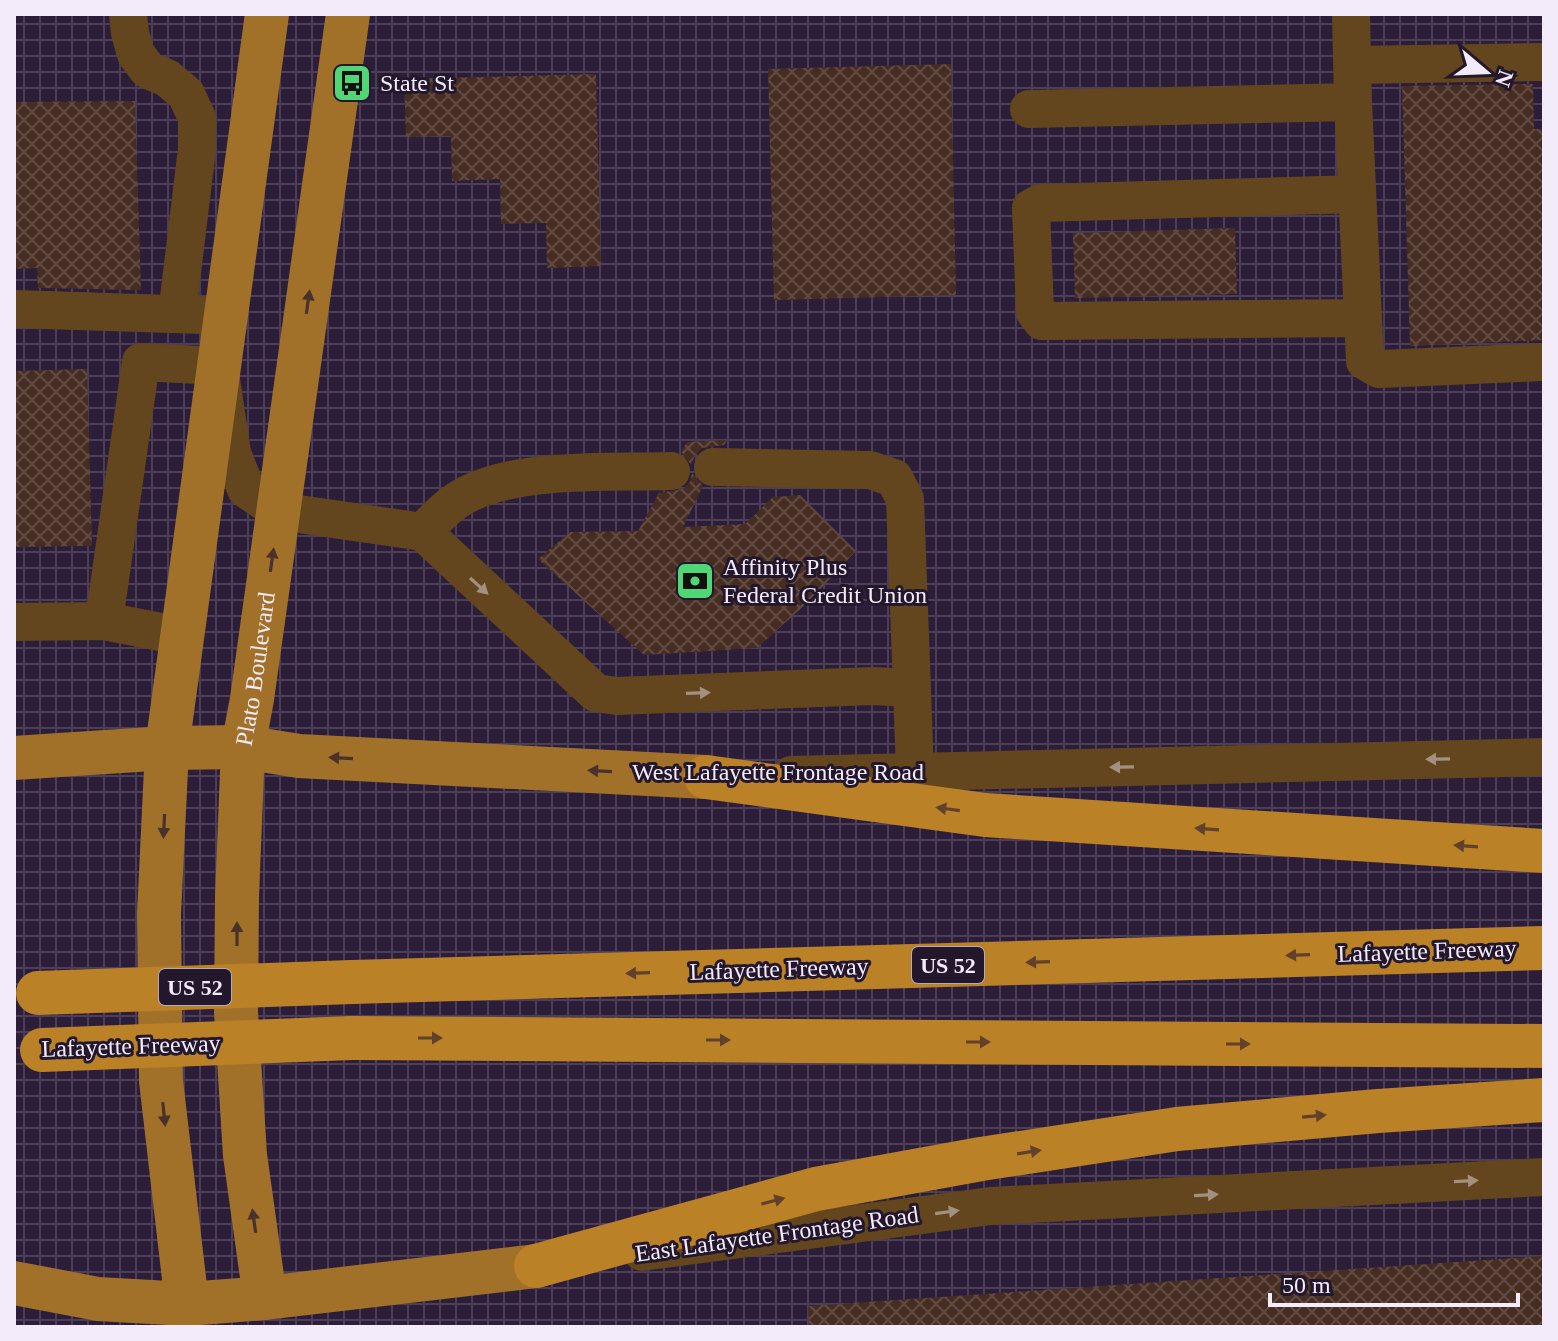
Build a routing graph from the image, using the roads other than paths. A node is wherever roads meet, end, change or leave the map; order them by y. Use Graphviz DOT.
graph roads {
  1 [pos="128,14"];
  2 [pos="267,14"];
  3 [pos="348,14"];
  4 [pos="1351,14"];
  5 [pos="1544,62"];
  6 [pos="1352,65"];
  7 [pos="1353,102"];
  8 [pos="1029,109"];
  9 [pos="1357,194"];
  10 [pos="14,309"];
  11 [pos="177,314"];
  12 [pos="226,315"];
  13 [pos="1363,318"];
  14 [pos="1544,362"];
  15 [pos="219,366"];
  16 [pos="713,467"];
  17 [pos="671,471"];
  18 [pos="278,511"];
  19 [pos="423,532"];
  20 [pos="104,621"];
  21 [pos="14,622"];
  22 [pos="181,636"];
  23 [pos="911,688"];
  24 [pos="243,747"];
  25 [pos="167,748"];
  26 [pos="1544,757"];
  27 [pos="14,758"];
  28 [pos="915,772"];
  29 [pos="706,777"];
  30 [pos="1544,851"];
  31 [pos="1544,948"];
  32 [pos="26,993"];
  33 [pos="1544,1046"];
  34 [pos="28,1050"];
  35 [pos="1544,1100"];
  36 [pos="1544,1177"];
  37 [pos="536,1266"];
  38 [pos="14,1283"];
  39 [pos="270,1312"];
  40 [pos="189,1316"];
  1 -- 11 [label="street"];
  2 -- 12 [label="main road"];
  18 -- 3 [label="main road, Plato Boulevard, one-way"];
  4 -- 6 [label="street"];
  5 -- 6 [label="street"];
  6 -- 7 [label="street"];
  7 -- 8 [label="street"];
  7 -- 9 [label="street"];
  9 -- 13 [label="street"];
  9 -- 13 [label="street"];
  10 -- 11 [label="street"];
  11 -- 12 [label="street"];
  12 -- 15 [label="main road"];
  13 -- 14 [label="street"];
  15 -- 18 [label="street"];
  15 -- 20 [label="street"];
  15 -- 22 [label="main road"];
  16 -- 23 [label="street"];
  17 -- 19 [label="street"];
  18 -- 19 [label="street"];
  24 -- 18 [label="main road, Plato Boulevard, one-way"];
  19 -- 23 [label="street, one-way"];
  20 -- 21 [label="street"];
  20 -- 22 [label="street"];
  22 -- 25 [label="main road"];
  23 -- 28 [label="street"];
  24 -- 25 [label="main road, West Lafayette Frontage Road"];
  29 -- 24 [label="main road, West Lafayette Frontage Road, one-way"];
  39 -- 24 [label="main road, Plato Boulevard, one-way"];
  25 -- 27 [label="main road, West Lafayette Frontage Road"];
  25 -- 40 [label="main road, one-way"];
  26 -- 28 [label="street, West Lafayette Frontage Road, one-way"];
  28 -- 29 [label="street, West Lafayette Frontage Road"];
  30 -- 29 [label="highway, one-way"];
  31 -- 32 [label="highway, Lafayette Freeway / US 52, one-way, bridge"];
  34 -- 33 [label="highway, Lafayette Freeway, one-way, bridge"];
  37 -- 35 [label="highway, one-way"];
  37 -- 36 [label="street, East Lafayette Frontage Road, one-way"];
  37 -- 39 [label="main road, East Lafayette Frontage Road"];
  38 -- 40 [label="main road, East Lafayette Frontage Road"];
  39 -- 40 [label="main road, East Lafayette Frontage Road"];
}
